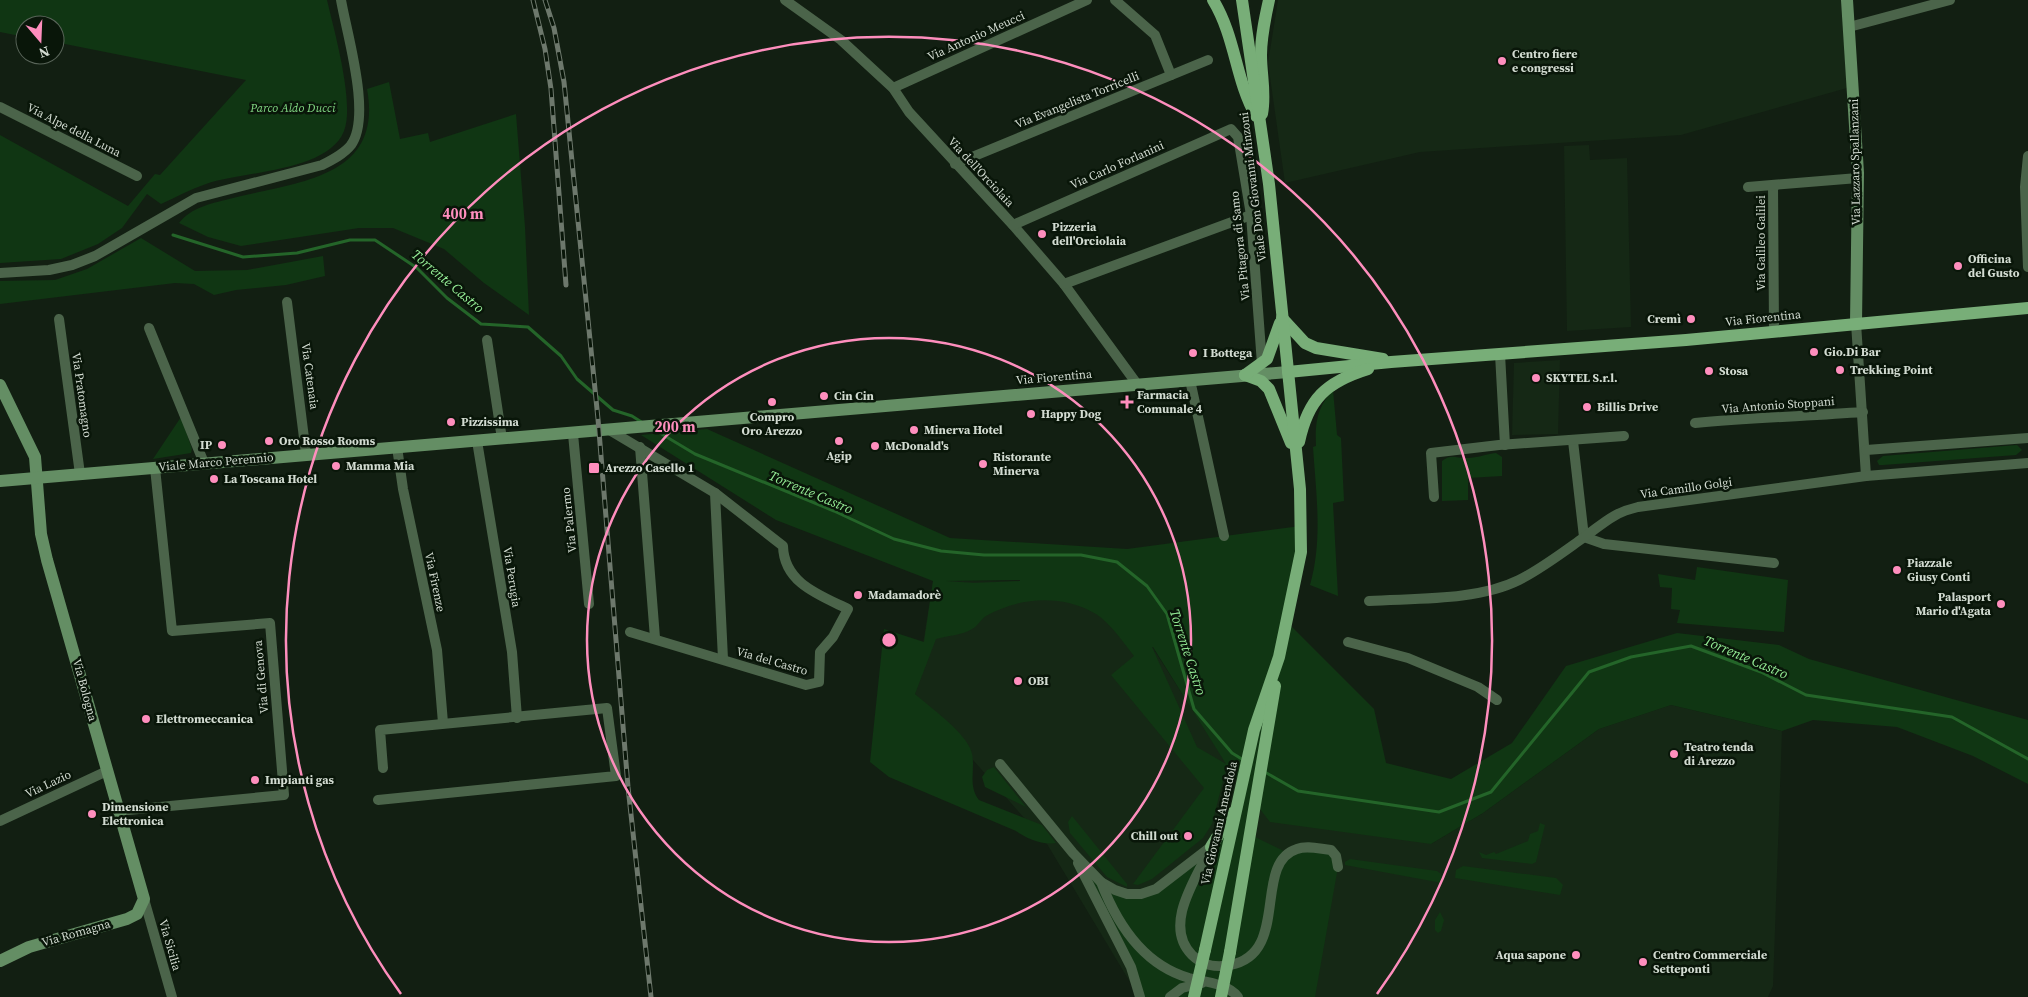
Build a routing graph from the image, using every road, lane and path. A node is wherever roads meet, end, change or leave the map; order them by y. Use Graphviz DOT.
graph roads {
  1 [pos="341,0"];
  2 [pos="785,0"];
  3 [pos="1087,0"];
  4 [pos="1115,0"];
  5 [pos="1213,0"];
  6 [pos="1242,0"];
  7 [pos="1269,0"];
  8 [pos="1847,0"];
  9 [pos="1950,0"];
  10 [pos="1067,4"];
  11 [pos="1849,27"];
  12 [pos="1208,60"];
  13 [pos="1171,75"];
  14 [pos="893,88"];
  15 [pos="0,107"];
  16 [pos="1260,124"];
  17 [pos="1231,129"];
  18 [pos="2028,156"];
  19 [pos="955,164"];
  20 [pos="136,176"];
  21 [pos="1858,178"];
  22 [pos="1773,185"];
  23 [pos="1748,187"];
  24 [pos="1251,215"];
  25 [pos="1013,225"];
  26 [pos="2028,267"];
  27 [pos="0,273"];
  28 [pos="1064,284"];
  29 [pos="287,302"];
  30 [pos="2028,308"];
  31 [pos="1282,318"];
  32 [pos="59,319"];
  33 [pos="1856,323"];
  34 [pos="149,328"];
  35 [pos="1774,331"];
  36 [pos="487,340"];
  37 [pos="1500,354"];
  38 [pos="1262,361"];
  39 [pos="1391,362"];
  40 [pos="1288,372"];
  41 [pos="1245,376"];
  42 [pos="1190,380"];
  43 [pos="1137,384"];
  44 [pos="0,385"];
  45 [pos="1863,412"];
  46 [pos="1695,423"];
  47 [pos="611,430"];
  48 [pos="573,434"];
  49 [pos="1624,436"];
  50 [pos="2028,438"];
  51 [pos="502,439"];
  52 [pos="477,441"];
  53 [pos="1573,441"];
  54 [pos="1505,445"];
  55 [pos="398,447"];
  56 [pos="640,447"];
  57 [pos="1866,450"];
  58 [pos="306,454"];
  59 [pos="1296,457"];
  60 [pos="204,462"];
  61 [pos="2028,462"];
  62 [pos="154,468"];
  63 [pos="80,474"];
  64 [pos="1866,476"];
  65 [pos="38,478"];
  66 [pos="0,481"];
  67 [pos="715,493"];
  68 [pos="1434,497"];
  69 [pos="1224,536"];
  70 [pos="1584,537"];
  71 [pos="1774,563"];
  72 [pos="1369,601"];
  73 [pos="589,604"];
  74 [pos="630,632"];
  75 [pos="655,638"];
  76 [pos="1348,642"];
  77 [pos="1280,657"];
  78 [pos="723,660"];
  79 [pos="1497,700"];
  80 [pos="517,718"];
  81 [pos="443,723"];
  82 [pos="1000,764"];
  83 [pos="383,768"];
  84 [pos="107,771"];
  85 [pos="378,800"];
  86 [pos="1238,804"];
  87 [pos="118,811"];
  88 [pos="0,821"];
  89 [pos="1211,847"];
  90 [pos="1073,853"];
  91 [pos="1338,867"];
  92 [pos="1101,882"];
  93 [pos="144,899"];
  94 [pos="0,961"];
  95 [pos="1205,982"];
  96 [pos="172,997"];
  97 [pos="1140,997"];
  98 [pos="1170,997"];
  99 [pos="1194,997"];
  100 [pos="1221,997"];
  101 [pos="1238,997"];
  1 -- 27 [label="street"];
  2 -- 14 [label="street, Via dell'Orciolaia"];
  3 -- 10 [label="street, Via Antonio Meucci"];
  4 -- 13 [label="street"];
  5 -- 16 [label="main road"];
  6 -- 16 [label="main road, Viale Don Giovanni Minzoni"];
  7 -- 16 [label="main road"];
  8 -- 11 [label="main road, Via Lazzaro Spallanzani"];
  9 -- 11 [label="street"];
  10 -- 14 [label="street, Via Antonio Meucci"];
  11 -- 21 [label="main road, Via Lazzaro Spallanzani"];
  12 -- 13 [label="street, Via Evangelista Torricelli"];
  13 -- 19 [label="street, Via Evangelista Torricelli"];
  14 -- 19 [label="street, Via dell'Orciolaia"];
  15 -- 20 [label="street, Via Alpe della Luna"];
  16 -- 31 [label="main road, Viale Don Giovanni Minzoni"];
  17 -- 24 [label="street, Via Pitagora di Samo"];
  17 -- 25 [label="street, Via Carlo Forlanini"];
  18 -- 26 [label="street"];
  19 -- 25 [label="street, Via dell'Orciolaia"];
  21 -- 22 [label="street, Via Galileo Galilei"];
  21 -- 33 [label="main road, Via Lazzaro Spallanzani"];
  22 -- 23 [label="street, Via Galileo Galilei"];
  22 -- 35 [label="street, Via Galileo Galilei"];
  24 -- 28 [label="street"];
  24 -- 38 [label="street, Via Pitagora di Samo"];
  25 -- 28 [label="street, Via dell'Orciolaia"];
  28 -- 43 [label="street, Via dell'Orciolaia"];
  29 -- 58 [label="street, Via Catenaia"];
  30 -- 33 [label="main road, Via Fiorentina"];
  31 -- 38 [label="main road"];
  31 -- 39 [label="main road"];
  31 -- 40 [label="main road, Viale Don Giovanni Minzoni"];
  32 -- 63 [label="street, Via Pratomagno"];
  33 -- 35 [label="main road, Via Fiorentina"];
  33 -- 45 [label="street"];
  34 -- 60 [label="street"];
  35 -- 37 [label="main road, Via Fiorentina"];
  36 -- 51 [label="street"];
  37 -- 39 [label="main road, Via Fiorentina"];
  37 -- 54 [label="street"];
  38 -- 41 [label="main road"];
  39 -- 40 [label="main road, Via Fiorentina"];
  39 -- 59 [label="main road"];
  40 -- 41 [label="main road, Via Fiorentina"];
  40 -- 59 [label="main road, Via Giovanni Amendola"];
  41 -- 42 [label="main road, Via Fiorentina"];
  41 -- 59 [label="main road"];
  42 -- 43 [label="main road, Via Fiorentina"];
  42 -- 69 [label="street"];
  43 -- 47 [label="main road, Via Fiorentina"];
  44 -- 65 [label="main road, Via Bologna"];
  45 -- 46 [label="street, Via Antonio Stoppani"];
  45 -- 57 [label="street"];
  47 -- 48 [label="main road, Viale Marco Perennio"];
  47 -- 56 [label="street, Via del Castro"];
  48 -- 51 [label="main road, Viale Marco Perennio"];
  48 -- 73 [label="street, Via Palermo"];
  49 -- 53 [label="street"];
  50 -- 57 [label="street"];
  51 -- 52 [label="main road, Viale Marco Perennio"];
  52 -- 55 [label="main road, Viale Marco Perennio"];
  52 -- 80 [label="street, Via Perugia"];
  53 -- 54 [label="street"];
  53 -- 70 [label="street"];
  54 -- 68 [label="street"];
  55 -- 58 [label="main road, Viale Marco Perennio"];
  55 -- 81 [label="street, Via Firenze"];
  56 -- 67 [label="street, Via del Castro"];
  56 -- 75 [label="street"];
  57 -- 64 [label="street"];
  58 -- 60 [label="main road, Viale Marco Perennio"];
  59 -- 77 [label="main road, Via Giovanni Amendola"];
  60 -- 62 [label="main road, Viale Marco Perennio"];
  61 -- 64 [label="street, Via Camillo Golgi"];
  62 -- 63 [label="main road, Viale Marco Perennio"];
  62 -- 87 [label="street, Via di Genova"];
  63 -- 65 [label="main road, Viale Marco Perennio"];
  64 -- 70 [label="street, Via Camillo Golgi"];
  65 -- 66 [label="main road, Viale Marco Perennio"];
  65 -- 84 [label="main road, Via Bologna"];
  67 -- 78 [label="street, Via del Castro"];
  67 -- 78 [label="street, Via del Castro"];
  70 -- 71 [label="street"];
  70 -- 72 [label="street, Via Camillo Golgi"];
  74 -- 75 [label="street, Via del Castro"];
  75 -- 78 [label="street, Via del Castro"];
  76 -- 79 [label="street"];
  77 -- 86 [label="main road, Via Giovanni Amendola"];
  77 -- 100 [label="main road, Via Giovanni Amendola, bridge"];
  80 -- 81 [label="street"];
  80 -- 85 [label="street"];
  81 -- 83 [label="street"];
  82 -- 90 [label="street"];
  84 -- 87 [label="main road, Via Bologna"];
  84 -- 88 [label="street, Via Lazio"];
  86 -- 89 [label="main road"];
  86 -- 99 [label="main road, Via Giovanni Amendola, bridge"];
  87 -- 93 [label="main road, Via Bologna"];
  89 -- 91 [label="street"];
  89 -- 92 [label="street"];
  90 -- 92 [label="street"];
  90 -- 97 [label="street"];
  92 -- 95 [label="street"];
  93 -- 94 [label="main road, Via Romagna"];
  93 -- 96 [label="street, Via Sicilia"];
  95 -- 98 [label="street"];
  95 -- 101 [label="street"];
}
